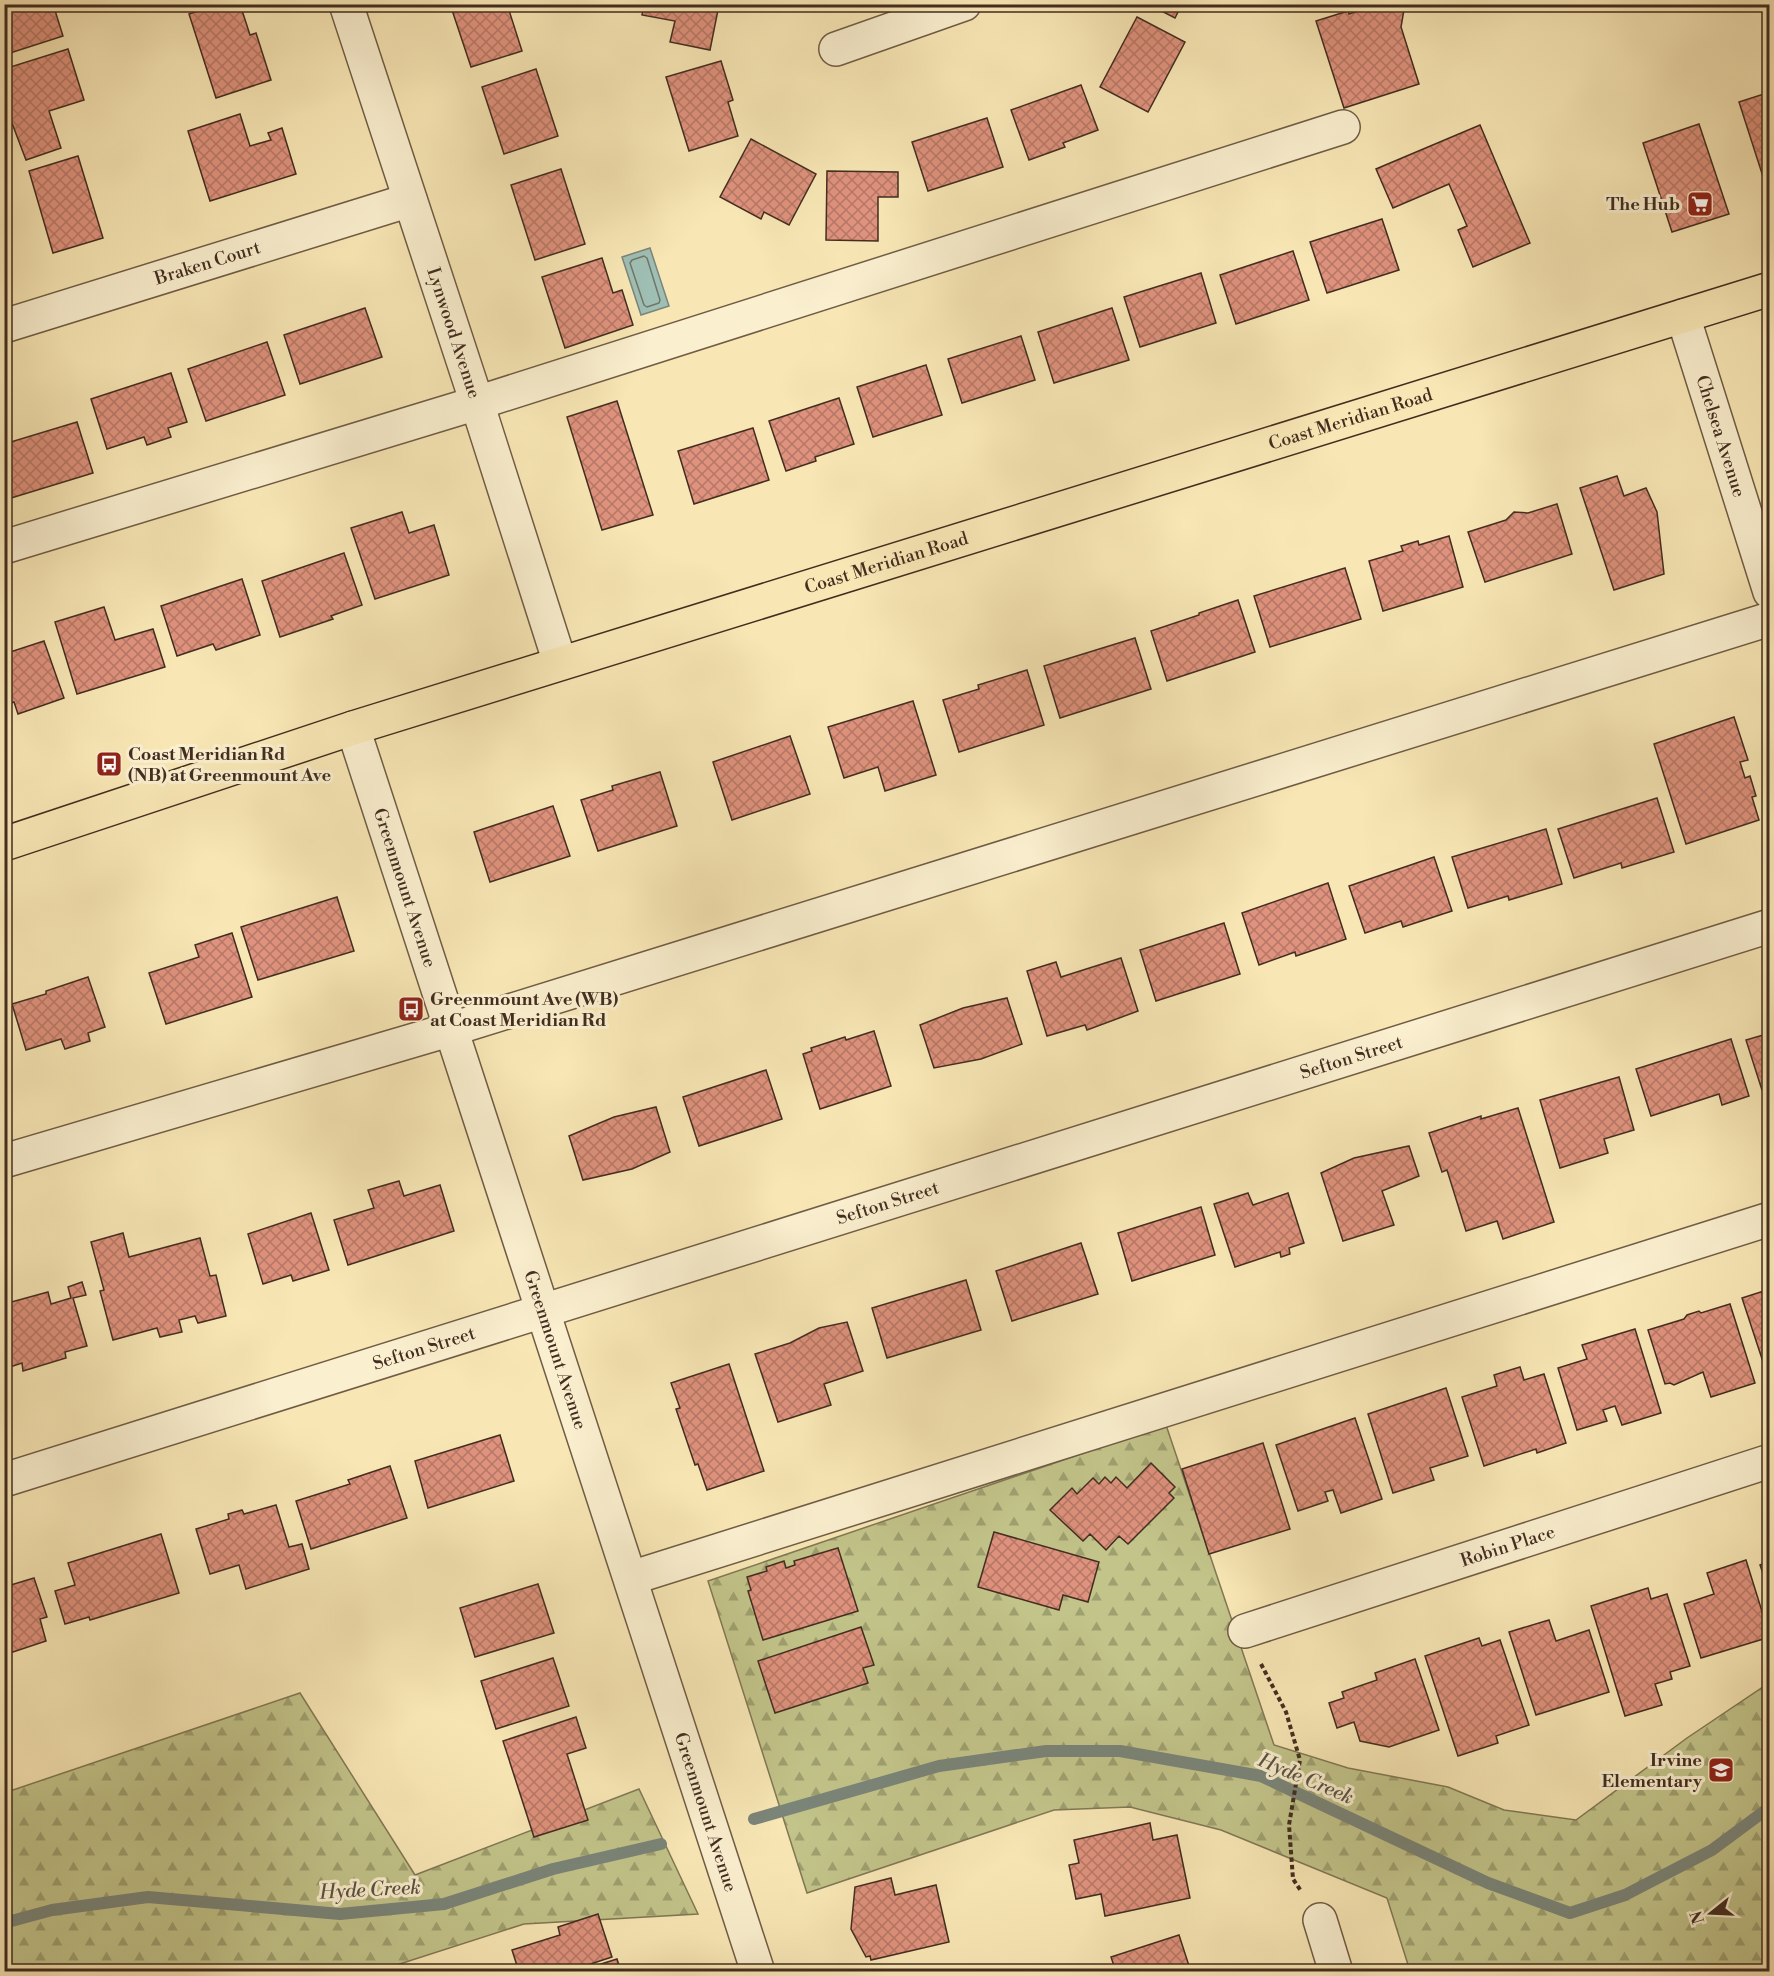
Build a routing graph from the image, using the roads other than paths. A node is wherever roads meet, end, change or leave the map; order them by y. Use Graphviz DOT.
graph roads {
  1 [pos="346,4"];
  2 [pos="964,4"];
  3 [pos="836,49"];
  4 [pos="1343,127"];
  5 [pos="410,200"];
  6 [pos="1770,289"];
  7 [pos="1683,316"];
  8 [pos="4,326"];
  9 [pos="477,403"];
  10 [pos="4,548"];
  11 [pos="1770,592"];
  12 [pos="1770,619"];
  13 [pos="560,663"];
  14 [pos="353,728"];
  15 [pos="4,844"];
  16 [pos="1770,926"];
  17 [pos="452,1029"];
  18 [pos="4,1161"];
  19 [pos="1770,1219"];
  20 [pos="544,1310"];
  21 [pos="1770,1461"];
  22 [pos="4,1480"];
  23 [pos="631,1578"];
  24 [pos="1245,1631"];
  25 [pos="1320,1920"];
  26 [pos="758,1971"];
  27 [pos="1336,1971"];
  1 -- 5 [label="street, Lynwood Avenue"];
  2 -- 3 [label="street"];
  4 -- 9 [label="street"];
  5 -- 8 [label="street, Braken Court"];
  5 -- 9 [label="street, Lynwood Avenue"];
  6 -- 7 [label="main road, Coast Meridian Road"];
  7 -- 11 [label="street, Chelsea Avenue"];
  7 -- 13 [label="main road, Coast Meridian Road"];
  9 -- 10 [label="street"];
  9 -- 13 [label="street, Lynwood Avenue"];
  12 -- 17 [label="street"];
  13 -- 14 [label="main road, Coast Meridian Road"];
  14 -- 15 [label="main road, Coast Meridian Road"];
  14 -- 17 [label="street, Greenmount Avenue"];
  16 -- 20 [label="street, Sefton Street"];
  17 -- 18 [label="street"];
  17 -- 20 [label="street, Greenmount Avenue"];
  19 -- 23 [label="street"];
  20 -- 22 [label="street, Sefton Street"];
  20 -- 23 [label="street, Greenmount Avenue"];
  21 -- 24 [label="street, Robin Place"];
  23 -- 26 [label="street, Greenmount Avenue"];
  25 -- 27 [label="street"];
}
